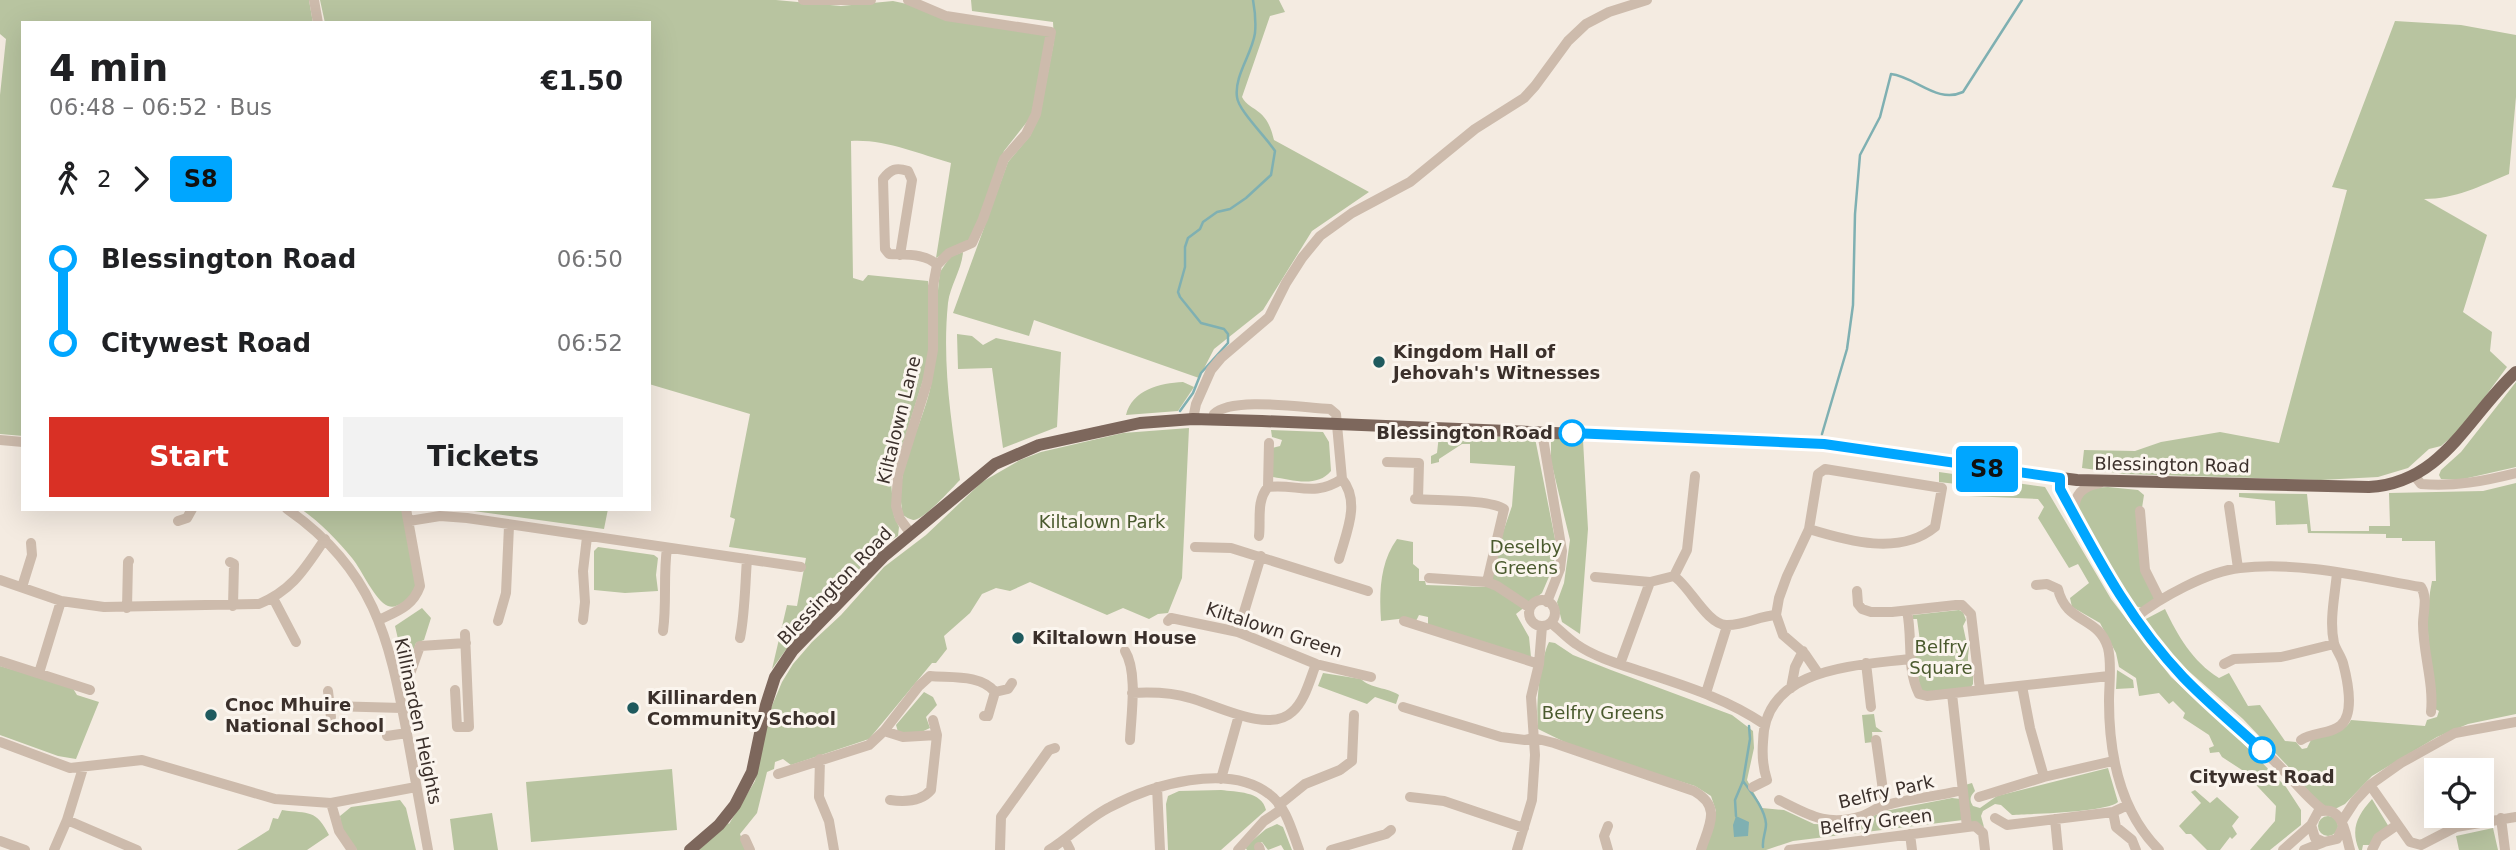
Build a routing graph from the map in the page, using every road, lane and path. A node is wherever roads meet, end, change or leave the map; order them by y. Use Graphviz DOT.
graph roads {
  1 [pos="314,0"];
  2 [pos="803,0"];
  3 [pos="871,0"];
  4 [pos="908,0"];
  5 [pos="1647,0"];
  6 [pos="318,21"];
  7 [pos="900,255"];
  8 [pos="937,265"];
  9 [pos="2516,372"];
  10 [pos="1193,419"];
  11 [pos="1337,424"];
  12 [pos="1542,432"];
  13 [pos="0,440"];
  14 [pos="21,442"];
  15 [pos="1269,443"];
  16 [pos="1387,462"];
  17 [pos="2516,473"];
  18 [pos="2414,475"];
  19 [pos="1695,476"];
  20 [pos="2060,478"];
  21 [pos="1342,479"];
  22 [pos="2111,481"];
  23 [pos="1268,487"];
  24 [pos="2229,506"];
  25 [pos="2140,510"];
  26 [pos="190,511"];
  27 [pos="290,511"];
  28 [pos="406,511"];
  29 [pos="2074,514"];
  30 [pos="178,521"];
  31 [pos="409,521"];
  32 [pos="509,526"];
  33 [pos="1809,529"];
  34 [pos="911,534"];
  35 [pos="1259,536"];
  36 [pos="587,537"];
  37 [pos="325,539"];
  38 [pos="31,543"];
  39 [pos="1195,547"];
  40 [pos="667,548"];
  41 [pos="1261,556"];
  42 [pos="747,559"];
  43 [pos="1339,559"];
  44 [pos="130,561"];
  45 [pos="230,562"];
  46 [pos="800,567"];
  47 [pos="2238,568"];
  48 [pos="2337,573"];
  49 [pos="1674,576"];
  50 [pos="1595,577"];
  51 [pos="1429,579"];
  52 [pos="0,580"];
  53 [pos="1487,582"];
  54 [pos="1650,582"];
  55 [pos="2036,585"];
  56 [pos="22,587"];
  57 [pos="1368,591"];
  58 [pos="1857,591"];
  59 [pos="273,598"];
  60 [pos="2160,600"];
  61 [pos="61,601"];
  62 [pos="1547,601"];
  63 [pos="233,606"];
  64 [pos="127,608"];
  65 [pos="1530,608"];
  66 [pos="1907,611"];
  67 [pos="1776,615"];
  68 [pos="2135,618"];
  69 [pos="379,620"];
  70 [pos="583,620"];
  71 [pos="498,621"];
  72 [pos="1168,621"];
  73 [pos="1404,621"];
  74 [pos="1546,624"];
  75 [pos="1727,626"];
  76 [pos="663,631"];
  77 [pos="1238,632"];
  78 [pos="740,638"];
  79 [pos="296,642"];
  80 [pos="2334,644"];
  81 [pos="1125,651"];
  82 [pos="1802,651"];
  83 [pos="1909,659"];
  84 [pos="0,662"];
  85 [pos="1866,663"];
  86 [pos="1316,664"];
  87 [pos="1539,664"];
  88 [pos="1620,664"];
  89 [pos="2224,664"];
  90 [pos="38,673"];
  91 [pos="1818,673"];
  92 [pos="2109,676"];
  93 [pos="397,677"];
  94 [pos="1371,677"];
  95 [pos="1012,683"];
  96 [pos="2022,686"];
  97 [pos="1791,688"];
  98 [pos="90,690"];
  99 [pos="455,690"];
  100 [pos="1980,690"];
  101 [pos="328,691"];
  102 [pos="995,692"];
  103 [pos="1132,693"];
  104 [pos="1706,693"];
  105 [pos="1952,694"];
  106 [pos="330,706"];
  107 [pos="1871,706"];
  108 [pos="1403,707"];
  109 [pos="402,708"];
  110 [pos="2431,712"];
  111 [pos="1239,715"];
  112 [pos="985,716"];
  113 [pos="1354,716"];
  114 [pos="331,717"];
  115 [pos="933,720"];
  116 [pos="2516,722"];
  117 [pos="1764,724"];
  118 [pos="884,731"];
  119 [pos="407,733"];
  120 [pos="937,735"];
  121 [pos="387,736"];
  122 [pos="1534,738"];
  123 [pos="1129,740"];
  124 [pos="1876,740"];
  125 [pos="2301,740"];
  126 [pos="0,741"];
  127 [pos="1055,748"];
  128 [pos="820,759"];
  129 [pos="2113,761"];
  130 [pos="83,768"];
  131 [pos="778,774"];
  132 [pos="2043,777"];
  133 [pos="1222,779"];
  134 [pos="2370,785"];
  135 [pos="416,786"];
  136 [pos="1157,787"];
  137 [pos="2300,787"];
  138 [pos="1753,788"];
  139 [pos="1962,790"];
  140 [pos="1410,797"];
  141 [pos="1979,797"];
  142 [pos="890,800"];
  143 [pos="1779,800"];
  144 [pos="2355,801"];
  145 [pos="331,803"];
  146 [pos="1885,805"];
  147 [pos="2128,805"];
  148 [pos="1281,807"];
  149 [pos="2329,811"];
  150 [pos="2113,812"];
  151 [pos="2516,817"];
  152 [pos="1994,818"];
  153 [pos="2501,818"];
  154 [pos="2055,819"];
  155 [pos="67,820"];
  156 [pos="2311,823"];
  157 [pos="2343,824"];
  158 [pos="2398,825"];
  159 [pos="1608,826"];
  160 [pos="1967,827"];
  161 [pos="1524,828"];
  162 [pos="1391,830"];
  163 [pos="1910,834"];
  164 [pos="745,839"];
  165 [pos="1065,840"];
  166 [pos="0,841"];
  167 [pos="2329,845"];
  168 [pos="1839,846"];
  169 [pos="25,850"];
  170 [pos="54,850"];
  171 [pos="137,850"];
  172 [pos="352,850"];
  173 [pos="428,850"];
  174 [pos="690,850"];
  175 [pos="750,850"];
  176 [pos="834,850"];
  177 [pos="1000,850"];
  178 [pos="1049,850"];
  179 [pos="1070,850"];
  180 [pos="1160,850"];
  181 [pos="1238,850"];
  182 [pos="1299,850"];
  183 [pos="1331,850"];
  184 [pos="1517,850"];
  185 [pos="1608,850"];
  186 [pos="1701,850"];
  187 [pos="1790,850"];
  188 [pos="1912,850"];
  189 [pos="1985,850"];
  190 [pos="2058,850"];
  191 [pos="2136,850"];
  192 [pos="2159,850"];
  193 [pos="2283,850"];
  194 [pos="2304,850"];
  195 [pos="2350,850"];
  196 [pos="2372,850"];
  197 [pos="2505,850"];
  1 -- 6 [label="street"];
  2 -- 3 [label="street"];
  4 -- 8 [label="street"];
  5 -- 10 [label="street"];
  7 -- 7 [label="street"];
  7 -- 8 [label="street"];
  8 -- 34 [label="street, Kiltalown Lane"];
  9 -- 18 [label="main road, Blessington Road"];
  10 -- 11 [label="main road, Blessington Road"];
  10 -- 34 [label="main road, Blessington Road"];
  11 -- 12 [label="main road, Blessington Road"];
  11 -- 21 [label="street"];
  12 -- 20 [label="main road, Blessington Road"];
  12 -- 62 [label="street"];
  13 -- 14 [label="street"];
  15 -- 23 [label="street"];
  16 -- 53 [label="street"];
  17 -- 18 [label="street"];
  18 -- 22 [label="main road, Blessington Road"];
  19 -- 49 [label="street"];
  20 -- 22 [label="main road, Blessington Road"];
  20 -- 29 [label="street"];
  21 -- 23 [label="street"];
  21 -- 43 [label="street"];
  22 -- 29 [label="street"];
  23 -- 35 [label="street"];
  24 -- 47 [label="street"];
  25 -- 60 [label="street"];
  26 -- 30 [label="street"];
  27 -- 37 [label="street, Killinarden Heights"];
  28 -- 31 [label="street"];
  29 -- 68 [label="street"];
  31 -- 32 [label="street"];
  31 -- 69 [label="street"];
  32 -- 36 [label="street"];
  32 -- 71 [label="street"];
  33 -- 33 [label="street"];
  33 -- 67 [label="street"];
  34 -- 174 [label="main road, Blessington Road"];
  36 -- 40 [label="street"];
  36 -- 70 [label="street"];
  37 -- 59 [label="street"];
  37 -- 69 [label="street, Killinarden Heights"];
  38 -- 56 [label="street"];
  39 -- 41 [label="street"];
  40 -- 42 [label="street"];
  40 -- 76 [label="street"];
  41 -- 57 [label="street"];
  41 -- 77 [label="street"];
  42 -- 46 [label="street"];
  42 -- 78 [label="street"];
  44 -- 64 [label="street"];
  45 -- 63 [label="street"];
  47 -- 48 [label="street"];
  47 -- 60 [label="street"];
  48 -- 80 [label="street"];
  48 -- 110 [label="street"];
  49 -- 54 [label="street"];
  49 -- 75 [label="street"];
  50 -- 54 [label="street"];
  51 -- 53 [label="street"];
  52 -- 56 [label="street"];
  53 -- 65 [label="street"];
  54 -- 88 [label="street"];
  55 -- 92 [label="street"];
  56 -- 61 [label="street"];
  58 -- 66 [label="street"];
  59 -- 63 [label="street"];
  59 -- 79 [label="street"];
  60 -- 68 [label="street"];
  61 -- 64 [label="street"];
  61 -- 90 [label="street"];
  62 -- 65 [label="street"];
  62 -- 74 [label="street"];
  63 -- 64 [label="street"];
  65 -- 74 [label="street"];
  66 -- 83 [label="street"];
  66 -- 100 [label="street"];
  67 -- 75 [label="street"];
  67 -- 82 [label="street"];
  68 -- 137 [label="street"];
  69 -- 93 [label="street, Killinarden Heights"];
  72 -- 77 [label="street, Kiltalown Green"];
  73 -- 87 [label="street"];
  74 -- 87 [label="street"];
  74 -- 88 [label="street"];
  75 -- 104 [label="street"];
  77 -- 86 [label="street, Kiltalown Green"];
  80 -- 89 [label="street"];
  80 -- 125 [label="street"];
  81 -- 103 [label="street"];
  82 -- 91 [label="street"];
  82 -- 97 [label="street"];
  83 -- 85 [label="street"];
  83 -- 105 [label="street"];
  84 -- 90 [label="street"];
  85 -- 91 [label="street"];
  85 -- 107 [label="street"];
  86 -- 94 [label="street, Kiltalown Green"];
  86 -- 111 [label="street"];
  87 -- 122 [label="street"];
  88 -- 104 [label="street"];
  90 -- 98 [label="street"];
  91 -- 97 [label="street"];
  92 -- 96 [label="street"];
  92 -- 129 [label="street"];
  93 -- 99 [label="street"];
  93 -- 109 [label="street, Killinarden Heights"];
  95 -- 102 [label="street"];
  96 -- 100 [label="street"];
  96 -- 132 [label="street"];
  97 -- 117 [label="street"];
  100 -- 105 [label="street"];
  101 -- 106 [label="street"];
  102 -- 112 [label="street"];
  102 -- 118 [label="street"];
  103 -- 111 [label="street"];
  103 -- 123 [label="street"];
  104 -- 117 [label="street"];
  105 -- 139 [label="street"];
  106 -- 109 [label="street"];
  106 -- 114 [label="street"];
  108 -- 122 [label="street"];
  109 -- 119 [label="street, Killinarden Heights"];
  111 -- 133 [label="street"];
  113 -- 148 [label="street"];
  115 -- 120 [label="street"];
  116 -- 134 [label="street"];
  117 -- 138 [label="street"];
  118 -- 120 [label="street"];
  118 -- 128 [label="street"];
  119 -- 121 [label="street"];
  119 -- 135 [label="street, Killinarden Heights"];
  120 -- 142 [label="street"];
  122 -- 161 [label="street"];
  122 -- 186 [label="street"];
  124 -- 146 [label="street"];
  126 -- 130 [label="street"];
  127 -- 177 [label="street"];
  128 -- 131 [label="street"];
  128 -- 176 [label="street"];
  129 -- 132 [label="street"];
  129 -- 147 [label="street"];
  130 -- 145 [label="street"];
  130 -- 155 [label="street"];
  132 -- 141 [label="street"];
  133 -- 136 [label="street"];
  133 -- 148 [label="street"];
  134 -- 144 [label="street"];
  134 -- 158 [label="street"];
  135 -- 145 [label="street"];
  135 -- 173 [label="street, Killinarden Heights"];
  136 -- 165 [label="street"];
  136 -- 180 [label="street"];
  137 -- 149 [label="street"];
  137 -- 156 [label="street"];
  139 -- 146 [label="street, Belfry Park"];
  139 -- 160 [label="street"];
  140 -- 161 [label="street"];
  143 -- 146 [label="street, Belfry Park"];
  144 -- 149 [label="street"];
  144 -- 157 [label="street"];
  145 -- 172 [label="street"];
  147 -- 150 [label="street"];
  147 -- 192 [label="street"];
  148 -- 181 [label="street"];
  148 -- 182 [label="street"];
  149 -- 156 [label="street"];
  149 -- 157 [label="street"];
  150 -- 154 [label="street"];
  150 -- 191 [label="street"];
  151 -- 153 [label="street"];
  152 -- 154 [label="street"];
  153 -- 158 [label="street"];
  153 -- 197 [label="street"];
  154 -- 190 [label="street"];
  155 -- 170 [label="street"];
  155 -- 171 [label="street"];
  156 -- 167 [label="street"];
  156 -- 193 [label="street"];
  157 -- 167 [label="street"];
  157 -- 195 [label="street"];
  158 -- 196 [label="street"];
  159 -- 185 [label="street"];
  160 -- 163 [label="street, Belfry Green"];
  160 -- 189 [label="street"];
  161 -- 184 [label="street"];
  162 -- 183 [label="street"];
  163 -- 168 [label="street, Belfry Green"];
  163 -- 188 [label="street"];
  164 -- 175 [label="street"];
  165 -- 178 [label="street"];
  165 -- 179 [label="street"];
  166 -- 169 [label="street"];
  167 -- 194 [label="street"];
  168 -- 187 [label="street, Belfry Green"];
}
